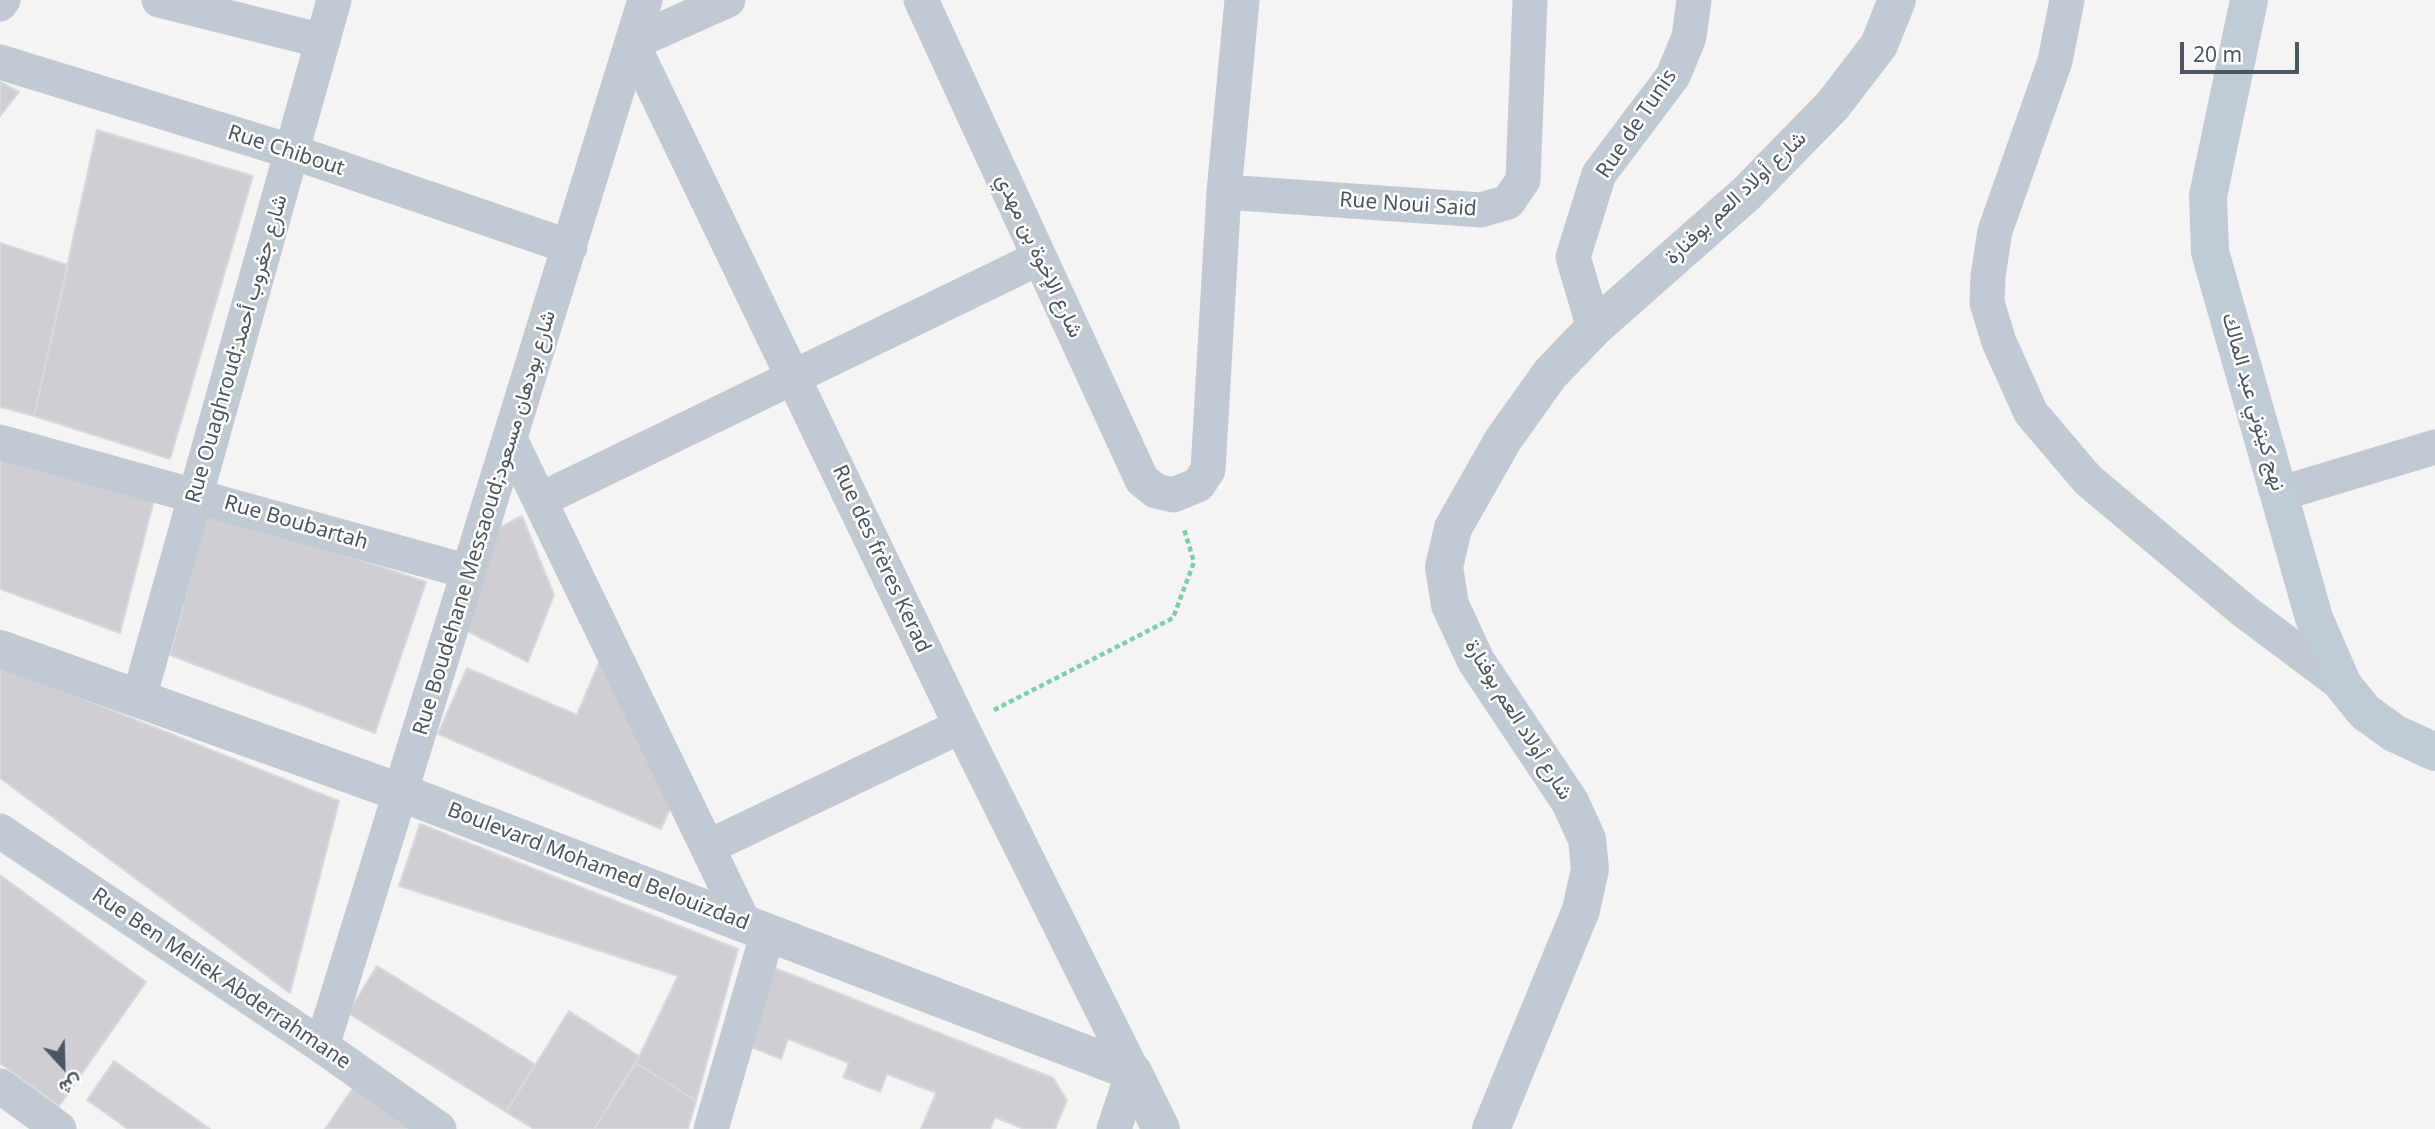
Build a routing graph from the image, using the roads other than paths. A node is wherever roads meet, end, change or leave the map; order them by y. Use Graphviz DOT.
graph roads {
  1 [pos="159,0"];
  2 [pos="334,0"];
  3 [pos="645,0"];
  4 [pos="728,0"];
  5 [pos="921,0"];
  6 [pos="1530,0"];
  7 [pos="1694,0"];
  8 [pos="1897,0"];
  9 [pos="2067,0"];
  10 [pos="2249,0"];
  11 [pos="1238,6"];
  12 [pos="323,41"];
  13 [pos="632,43"];
  14 [pos="0,61"];
  15 [pos="293,152"];
  16 [pos="1224,192"];
  17 [pos="570,247"];
  18 [pos="1039,258"];
  19 [pos="1594,328"];
  20 [pos="795,378"];
  21 [pos="510,439"];
  22 [pos="0,442"];
  23 [pos="2435,447"];
  24 [pos="2279,494"];
  25 [pos="196,495"];
  26 [pos="540,500"];
  27 [pos="469,572"];
  28 [pos="0,649"];
  29 [pos="2343,685"];
  30 [pos="139,698"];
  31 [pos="961,726"];
  32 [pos="2435,752"];
  33 [pos="402,793"];
  34 [pos="0,831"];
  35 [pos="708,847"];
  36 [pos="756,927"];
  37 [pos="322,1045"];
  38 [pos="1133,1072"];
  39 [pos="0,1086"];
  40 [pos="60,1129"];
  41 [pos="439,1129"];
  42 [pos="711,1129"];
  43 [pos="1114,1129"];
  44 [pos="1161,1129"];
  45 [pos="1491,1129"];
  1 -- 12 [label="street"];
  2 -- 12 [label="street, Rue Ouaghroud;شارع جغروب أحمد"];
  3 -- 13 [label="street, Rue Boudehane Messaoud;شارع بودهان مسعود"];
  4 -- 13 [label="street"];
  5 -- 18 [label="street, شارع الإخوة بن مهدي"];
  6 -- 16 [label="street, Rue Noui Said"];
  7 -- 19 [label="street, Rue de Tunis"];
  8 -- 19 [label="street, شارع أولاد العم بوفنارة"];
  9 -- 29 [label="street"];
  10 -- 24 [label="main road, نهج كيتوني عبد المالك"];
  11 -- 16 [label="street"];
  12 -- 15 [label="street, Rue Ouaghroud;شارع جغروب أحمد"];
  13 -- 17 [label="street, Rue Boudehane Messaoud;شارع بودهان مسعود"];
  13 -- 20 [label="street, Rue des frères Kerad"];
  14 -- 15 [label="street, Rue Chibout"];
  15 -- 17 [label="street, Rue Chibout"];
  15 -- 25 [label="street, Rue Ouaghroud;شارع جغروب أحمد"];
  16 -- 18 [label="street, شارع الإخوة بن مهدي"];
  17 -- 21 [label="street, Rue Boudehane Messaoud;شارع بودهان مسعود"];
  18 -- 20 [label="street"];
  19 -- 45 [label="street, شارع أولاد العم بوفنارة"];
  20 -- 26 [label="street"];
  20 -- 31 [label="street, Rue des frères Kerad"];
  21 -- 26 [label="street"];
  21 -- 27 [label="street, Rue Boudehane Messaoud;شارع بودهان مسعود"];
  22 -- 25 [label="street, Rue Boubartah"];
  23 -- 24 [label="street"];
  24 -- 29 [label="main road, نهج كيتوني عبد المالك"];
  25 -- 27 [label="street, Rue Boubartah"];
  25 -- 30 [label="street, Rue Ouaghroud;شارع جغروب أحمد"];
  26 -- 35 [label="street"];
  27 -- 33 [label="street, Rue Boudehane Messaoud;شارع بودهان مسعود"];
  28 -- 30 [label="street, Boulevard Mohamed Belouizdad"];
  29 -- 32 [label="main road, نهج كيتوني عبد المالك"];
  30 -- 33 [label="street, Boulevard Mohamed Belouizdad"];
  31 -- 35 [label="street"];
  31 -- 38 [label="street, Rue des frères Kerad"];
  33 -- 36 [label="street, Boulevard Mohamed Belouizdad"];
  33 -- 37 [label="street, Rue Boudehane Messaoud;شارع بودهان مسعود"];
  34 -- 37 [label="street, Rue Ben Meliek Abderrahmane"];
  35 -- 36 [label="street"];
  36 -- 38 [label="street, Boulevard Mohamed Belouizdad"];
  36 -- 42 [label="street"];
  37 -- 41 [label="street, Rue Ben Meliek Abderrahmane"];
  38 -- 43 [label="street"];
  38 -- 44 [label="street"];
  39 -- 40 [label="street"];
}
